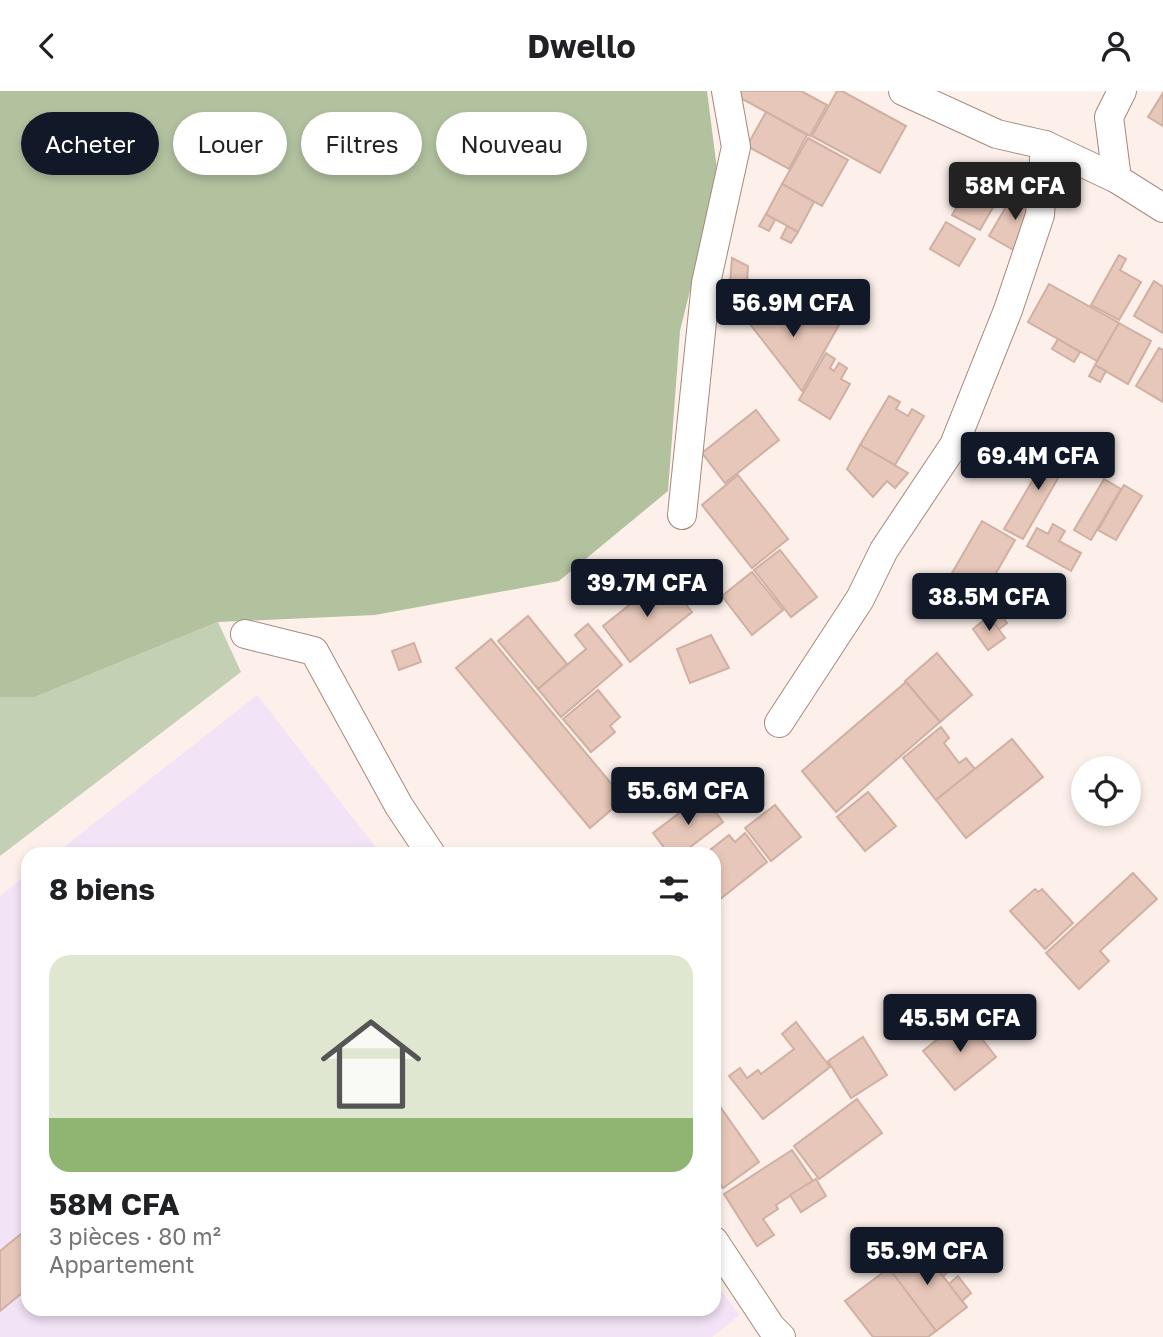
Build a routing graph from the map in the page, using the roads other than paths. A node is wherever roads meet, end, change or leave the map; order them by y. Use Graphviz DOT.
graph roads {
  1 [pos="726,91"];
  2 [pos="903,91"];
  3 [pos="1122,91"];
  4 [pos="1045,145"];
  5 [pos="1117,179"];
  6 [pos="1163,208"];
  7 [pos="682,515"];
  8 [pos="245,634"];
  9 [pos="779,723"];
  10 [pos="426,847"];
  11 [pos="721,1253"];
  12 [pos="770,1334"];
  1 -- 7 [label="street"];
  2 -- 4 [label="street"];
  3 -- 5 [label="street"];
  4 -- 5 [label="street"];
  4 -- 9 [label="street"];
  5 -- 6 [label="street"];
  8 -- 10 [label="street"];
  11 -- 12 [label="street"];
}
